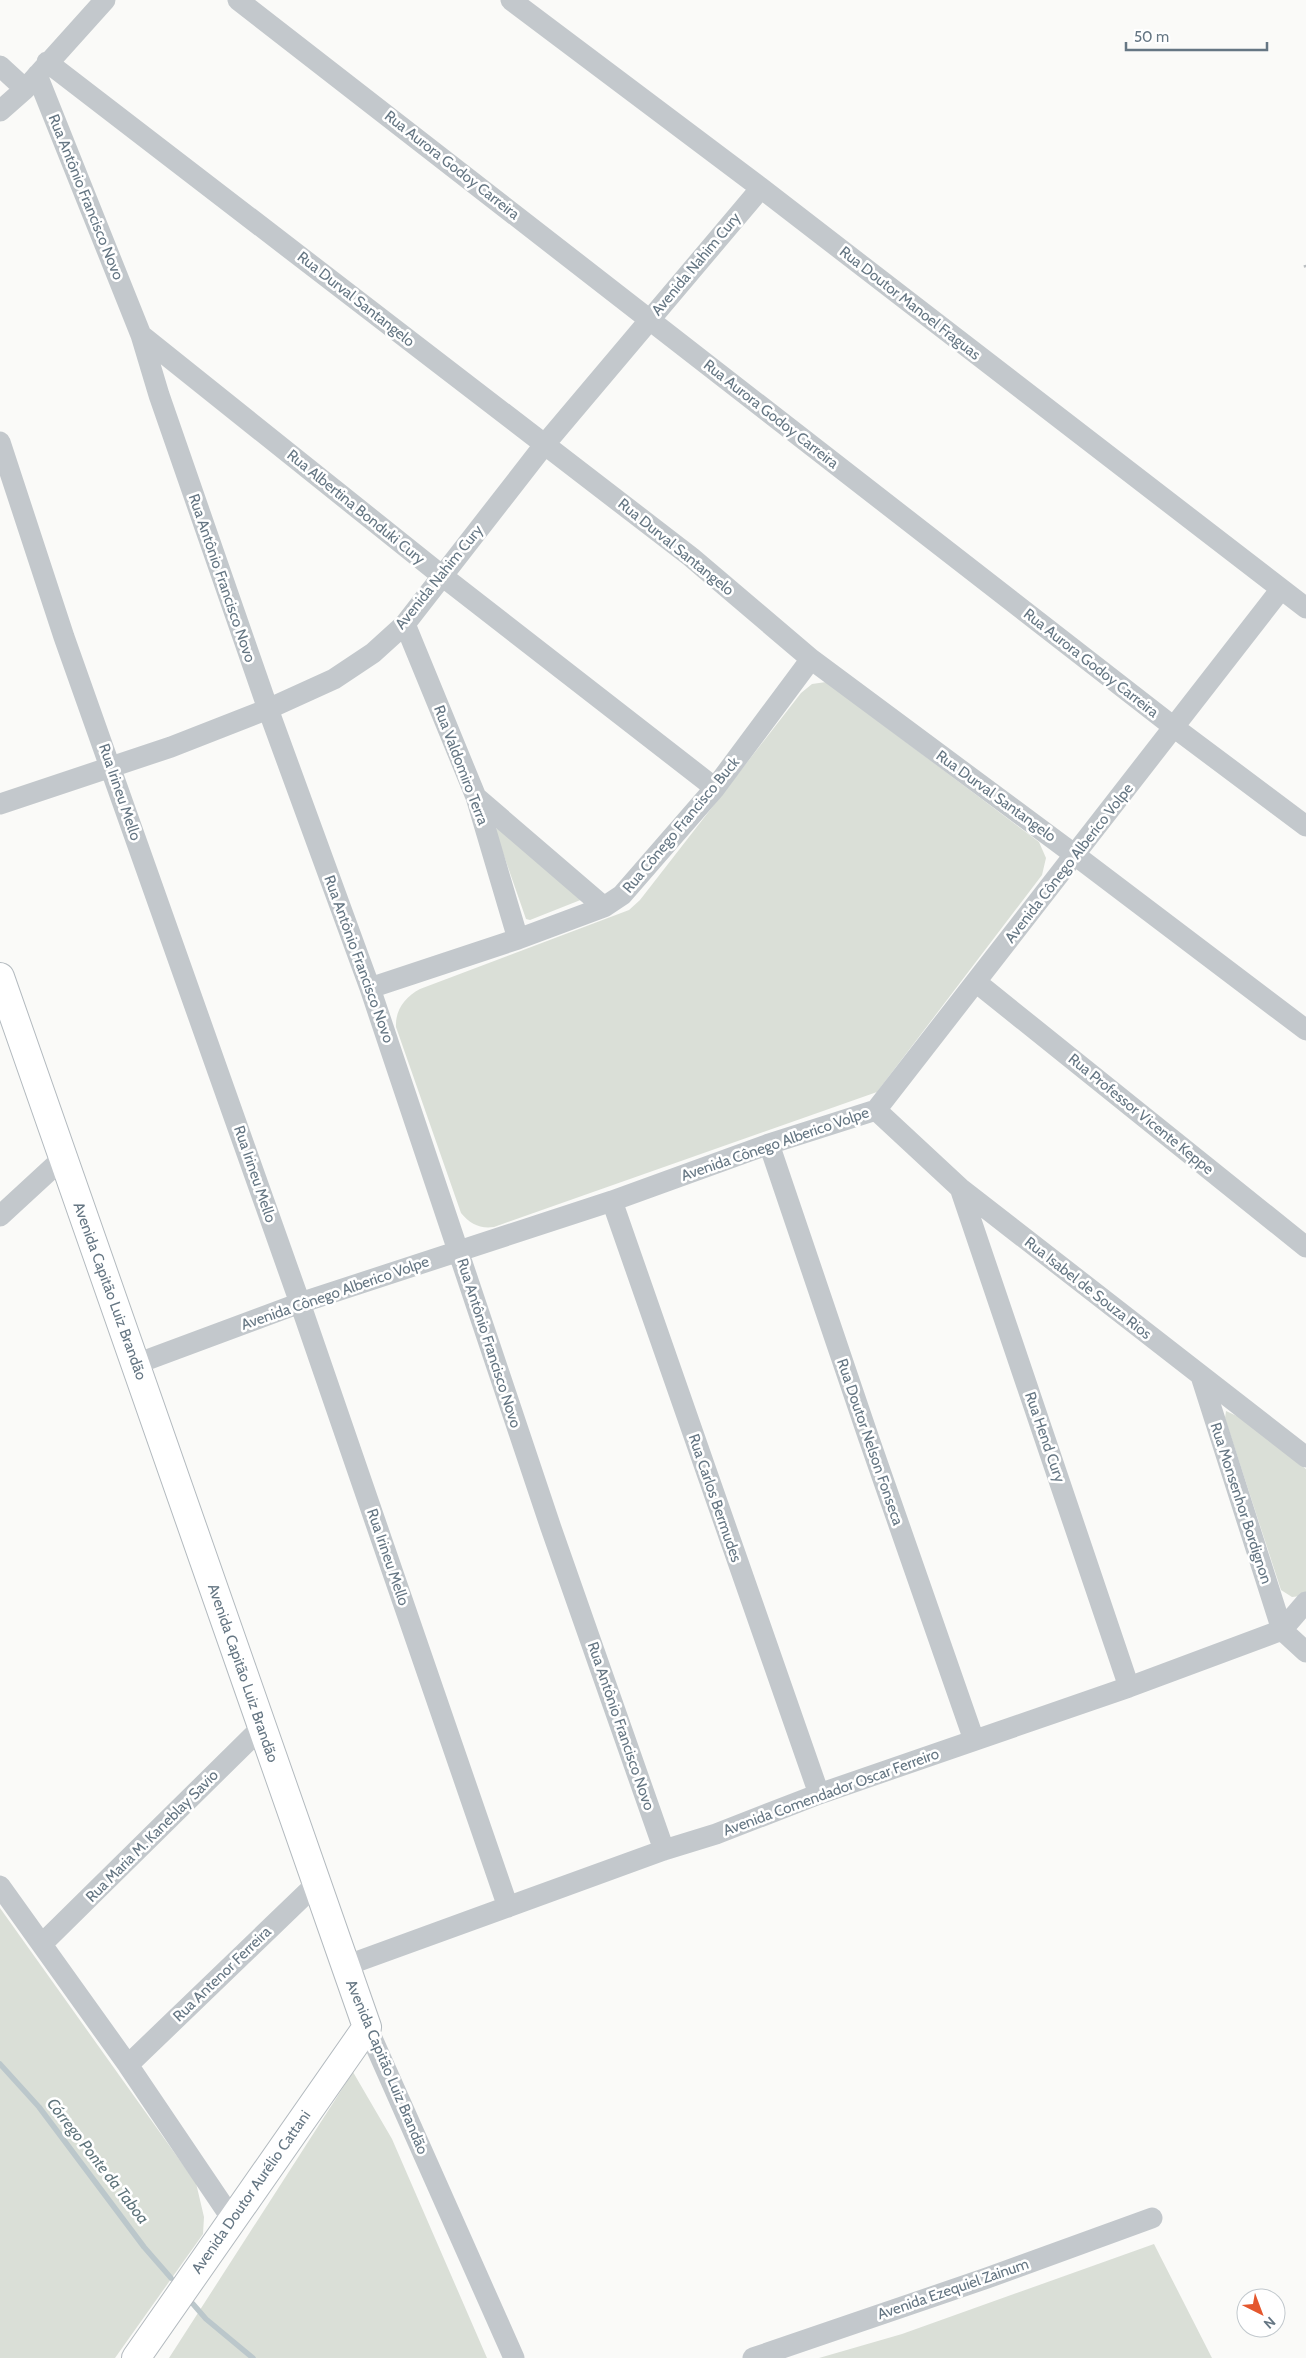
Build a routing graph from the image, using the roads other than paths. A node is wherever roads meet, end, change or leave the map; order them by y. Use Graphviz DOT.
graph roads {
  1 [pos="105,0"];
  2 [pos="238,0"];
  3 [pos="511,0"];
  4 [pos="0,66"];
  5 [pos="36,75"];
  6 [pos="0,112"];
  7 [pos="761,188"];
  8 [pos="650,318"];
  9 [pos="141,334"];
  10 [pos="0,442"];
  11 [pos="545,444"];
  12 [pos="441,575"];
  13 [pos="1281,589"];
  14 [pos="1306,608"];
  15 [pos="405,624"];
  16 [pos="811,659"];
  17 [pos="268,709"];
  18 [pos="1174,728"];
  19 [pos="111,766"];
  20 [pos="715,788"];
  21 [pos="476,797"];
  22 [pos="0,804"];
  23 [pos="1306,826"];
  24 [pos="1075,855"];
  25 [pos="604,907"];
  26 [pos="518,939"];
  27 [pos="0,978"];
  28 [pos="976,982"];
  29 [pos="370,988"];
  30 [pos="1306,1030"];
  31 [pos="876,1110"];
  32 [pos="769,1144"];
  33 [pos="63,1158"];
  34 [pos="960,1188"];
  35 [pos="612,1201"];
  36 [pos="0,1216"];
  37 [pos="1306,1247"];
  38 [pos="459,1251"];
  39 [pos="300,1302"];
  40 [pos="136,1364"];
  41 [pos="1201,1376"];
  42 [pos="1306,1457"];
  43 [pos="1306,1602"];
  44 [pos="1282,1630"];
  45 [pos="1306,1652"];
  46 [pos="1129,1687"];
  47 [pos="261,1728"];
  48 [pos="974,1740"];
  49 [pos="819,1794"];
  50 [pos="664,1850"];
  51 [pos="317,1883"];
  52 [pos="0,1886"];
  53 [pos="508,1907"];
  54 [pos="43,1943"];
  55 [pos="345,1966"];
  56 [pos="367,2026"];
  57 [pos="128,2064"];
  58 [pos="1152,2218"];
  59 [pos="232,2219"];
  60 [pos="136,2358"];
  61 [pos="514,2358"];
  62 [pos="753,2358"];
  1 -- 5 [label="street"];
  2 -- 8 [label="street, Rua Aurora Godoy Carreira"];
  3 -- 7 [label="street, Rua Doutor Manoel Fraguas"];
  4 -- 5 [label="street, Rua Durval Santangelo"];
  5 -- 6 [label="street"];
  5 -- 9 [label="street, Rua Antônio Francisco Novo"];
  5 -- 11 [label="street, Rua Durval Santangelo"];
  7 -- 8 [label="street, Avenida Nahim Cury"];
  7 -- 13 [label="street, Rua Doutor Manoel Fraguas"];
  8 -- 11 [label="street, Avenida Nahim Cury"];
  8 -- 18 [label="street, Rua Aurora Godoy Carreira"];
  9 -- 12 [label="street, Rua Albertina Bonduki Cury"];
  9 -- 17 [label="street, Rua Antônio Francisco Novo"];
  10 -- 19 [label="street, Rua Irineu Mello"];
  11 -- 12 [label="street, Avenida Nahim Cury"];
  11 -- 16 [label="street, Rua Durval Santangelo"];
  12 -- 15 [label="street, Avenida Nahim Cury"];
  12 -- 20 [label="street, Rua Albertina Bonduki Cury"];
  13 -- 14 [label="street, Rua Doutor Manoel Fraguas"];
  13 -- 18 [label="street, Avenida Cônego Alberico Volpe"];
  15 -- 17 [label="street, Avenida Nahim Cury"];
  15 -- 21 [label="street, Rua Valdomiro Terra"];
  16 -- 20 [label="street, Rua Cônego Francisco Buck"];
  16 -- 24 [label="street, Rua Durval Santangelo"];
  17 -- 19 [label="street, Avenida Nahim Cury"];
  17 -- 29 [label="street, Rua Antônio Francisco Novo"];
  18 -- 23 [label="street, Rua Aurora Godoy Carreira"];
  18 -- 24 [label="street, Avenida Cônego Alberico Volpe"];
  19 -- 22 [label="street, Avenida Nahim Cury"];
  19 -- 39 [label="street, Rua Irineu Mello"];
  20 -- 25 [label="street, Rua Cônego Francisco Buck"];
  21 -- 25 [label="street"];
  21 -- 26 [label="street, Rua Valdomiro Terra"];
  24 -- 28 [label="street, Avenida Cônego Alberico Volpe"];
  24 -- 30 [label="street, Rua Durval Santangelo"];
  25 -- 26 [label="street, Rua Cônego Francisco Buck"];
  26 -- 29 [label="street, Rua Cônego Francisco Buck"];
  27 -- 33 [label="main road, Avenida Capitão Luiz Brandão"];
  28 -- 31 [label="street, Avenida Cônego Alberico Volpe"];
  28 -- 37 [label="street, Rua Professor Vicente Keppe"];
  29 -- 38 [label="street, Rua Antônio Francisco Novo"];
  31 -- 32 [label="street, Avenida Cônego Alberico Volpe"];
  31 -- 34 [label="street, Rua Isabel de Souza Rios"];
  32 -- 35 [label="street, Avenida Cônego Alberico Volpe"];
  32 -- 48 [label="street, Rua Doutor Nelson Fonseca"];
  33 -- 36 [label="street"];
  33 -- 40 [label="main road, Avenida Capitão Luiz Brandão"];
  34 -- 41 [label="street, Rua Isabel de Souza Rios"];
  34 -- 46 [label="street, Rua Hend Cury"];
  35 -- 38 [label="street, Avenida Cônego Alberico Volpe"];
  35 -- 49 [label="street, Rua Carlos Bermudes"];
  38 -- 39 [label="street, Avenida Cônego Alberico Volpe"];
  38 -- 50 [label="street, Rua Antônio Francisco Novo"];
  39 -- 40 [label="street, Avenida Cônego Alberico Volpe"];
  39 -- 53 [label="street, Rua Irineu Mello"];
  40 -- 47 [label="main road, Avenida Capitão Luiz Brandão"];
  41 -- 42 [label="street, Rua Isabel de Souza Rios"];
  41 -- 44 [label="street, Rua Monsenhor Bordignon"];
  43 -- 44 [label="street, Avenida Comendador Oscar Ferreiro"];
  44 -- 45 [label="street"];
  44 -- 46 [label="street, Avenida Comendador Oscar Ferreiro"];
  46 -- 48 [label="street, Avenida Comendador Oscar Ferreiro"];
  47 -- 51 [label="main road, Avenida Capitão Luiz Brandão"];
  47 -- 54 [label="street, Rua Maria M. Kaneblay Savio"];
  48 -- 49 [label="street, Avenida Comendador Oscar Ferreiro"];
  49 -- 50 [label="street, Avenida Comendador Oscar Ferreiro"];
  50 -- 53 [label="street, Avenida Comendador Oscar Ferreiro"];
  51 -- 55 [label="main road, Avenida Capitão Luiz Brandão"];
  51 -- 57 [label="street, Rua Antenor Ferreira"];
  52 -- 54 [label="street"];
  53 -- 55 [label="street, Avenida Comendador Oscar Ferreiro"];
  54 -- 57 [label="street"];
  55 -- 56 [label="main road, Avenida Capitão Luiz Brandão"];
  56 -- 59 [label="main road, Avenida Doutor Aurélio Cattani"];
  56 -- 61 [label="street, Avenida Capitão Luiz Brandão"];
  57 -- 59 [label="street"];
  58 -- 62 [label="street, Avenida Ezequiel Zainum"];
  59 -- 60 [label="main road, Avenida Doutor Aurélio Cattani"];
}
